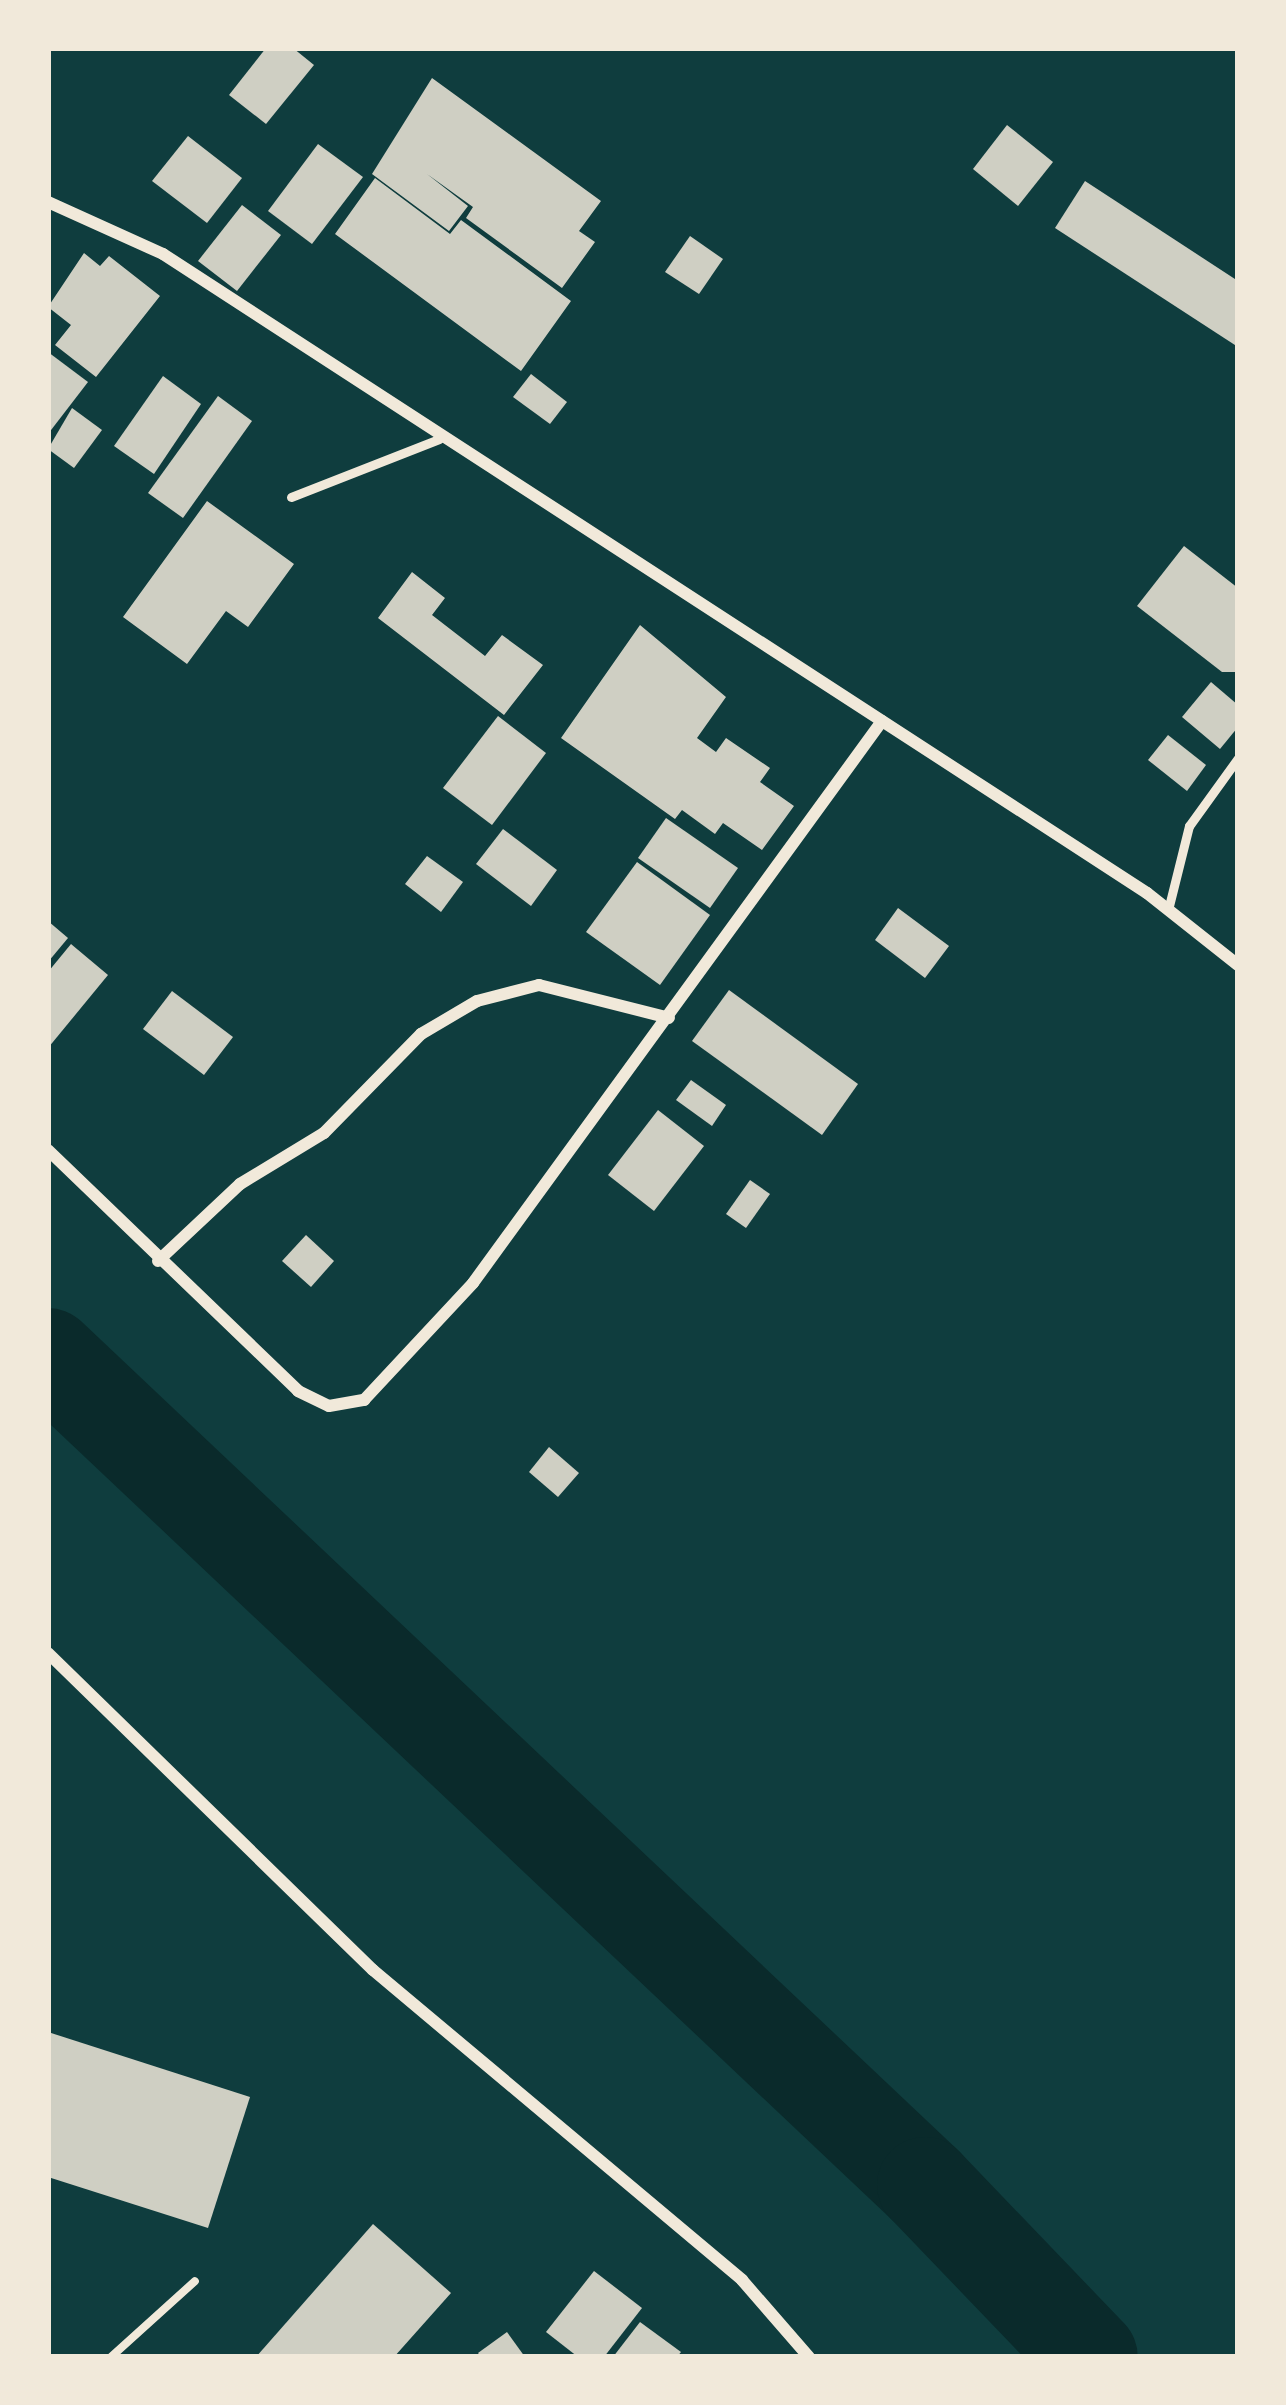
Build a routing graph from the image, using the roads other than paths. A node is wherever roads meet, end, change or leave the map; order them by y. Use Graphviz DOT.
graph roads {
  1 [pos="48,202"];
  2 [pos="439,440"];
  3 [pos="292,497"];
  4 [pos="882,721"];
  5 [pos="1238,758"];
  6 [pos="1168,910"];
  7 [pos="1238,964"];
  8 [pos="669,1018"];
  9 [pos="48,1150"];
  10 [pos="158,1262"];
  11 [pos="48,1653"];
  12 [pos="809,2357"];
  1 -- 2 [label="street"];
  2 -- 3 [label="lane"];
  2 -- 4 [label="street"];
  4 -- 6 [label="street"];
  4 -- 8 [label="street"];
  5 -- 6 [label="lane"];
  6 -- 7 [label="street"];
  8 -- 10 [label="street"];
  8 -- 10 [label="street"];
  9 -- 10 [label="street"];
  11 -- 12 [label="street"];
}
